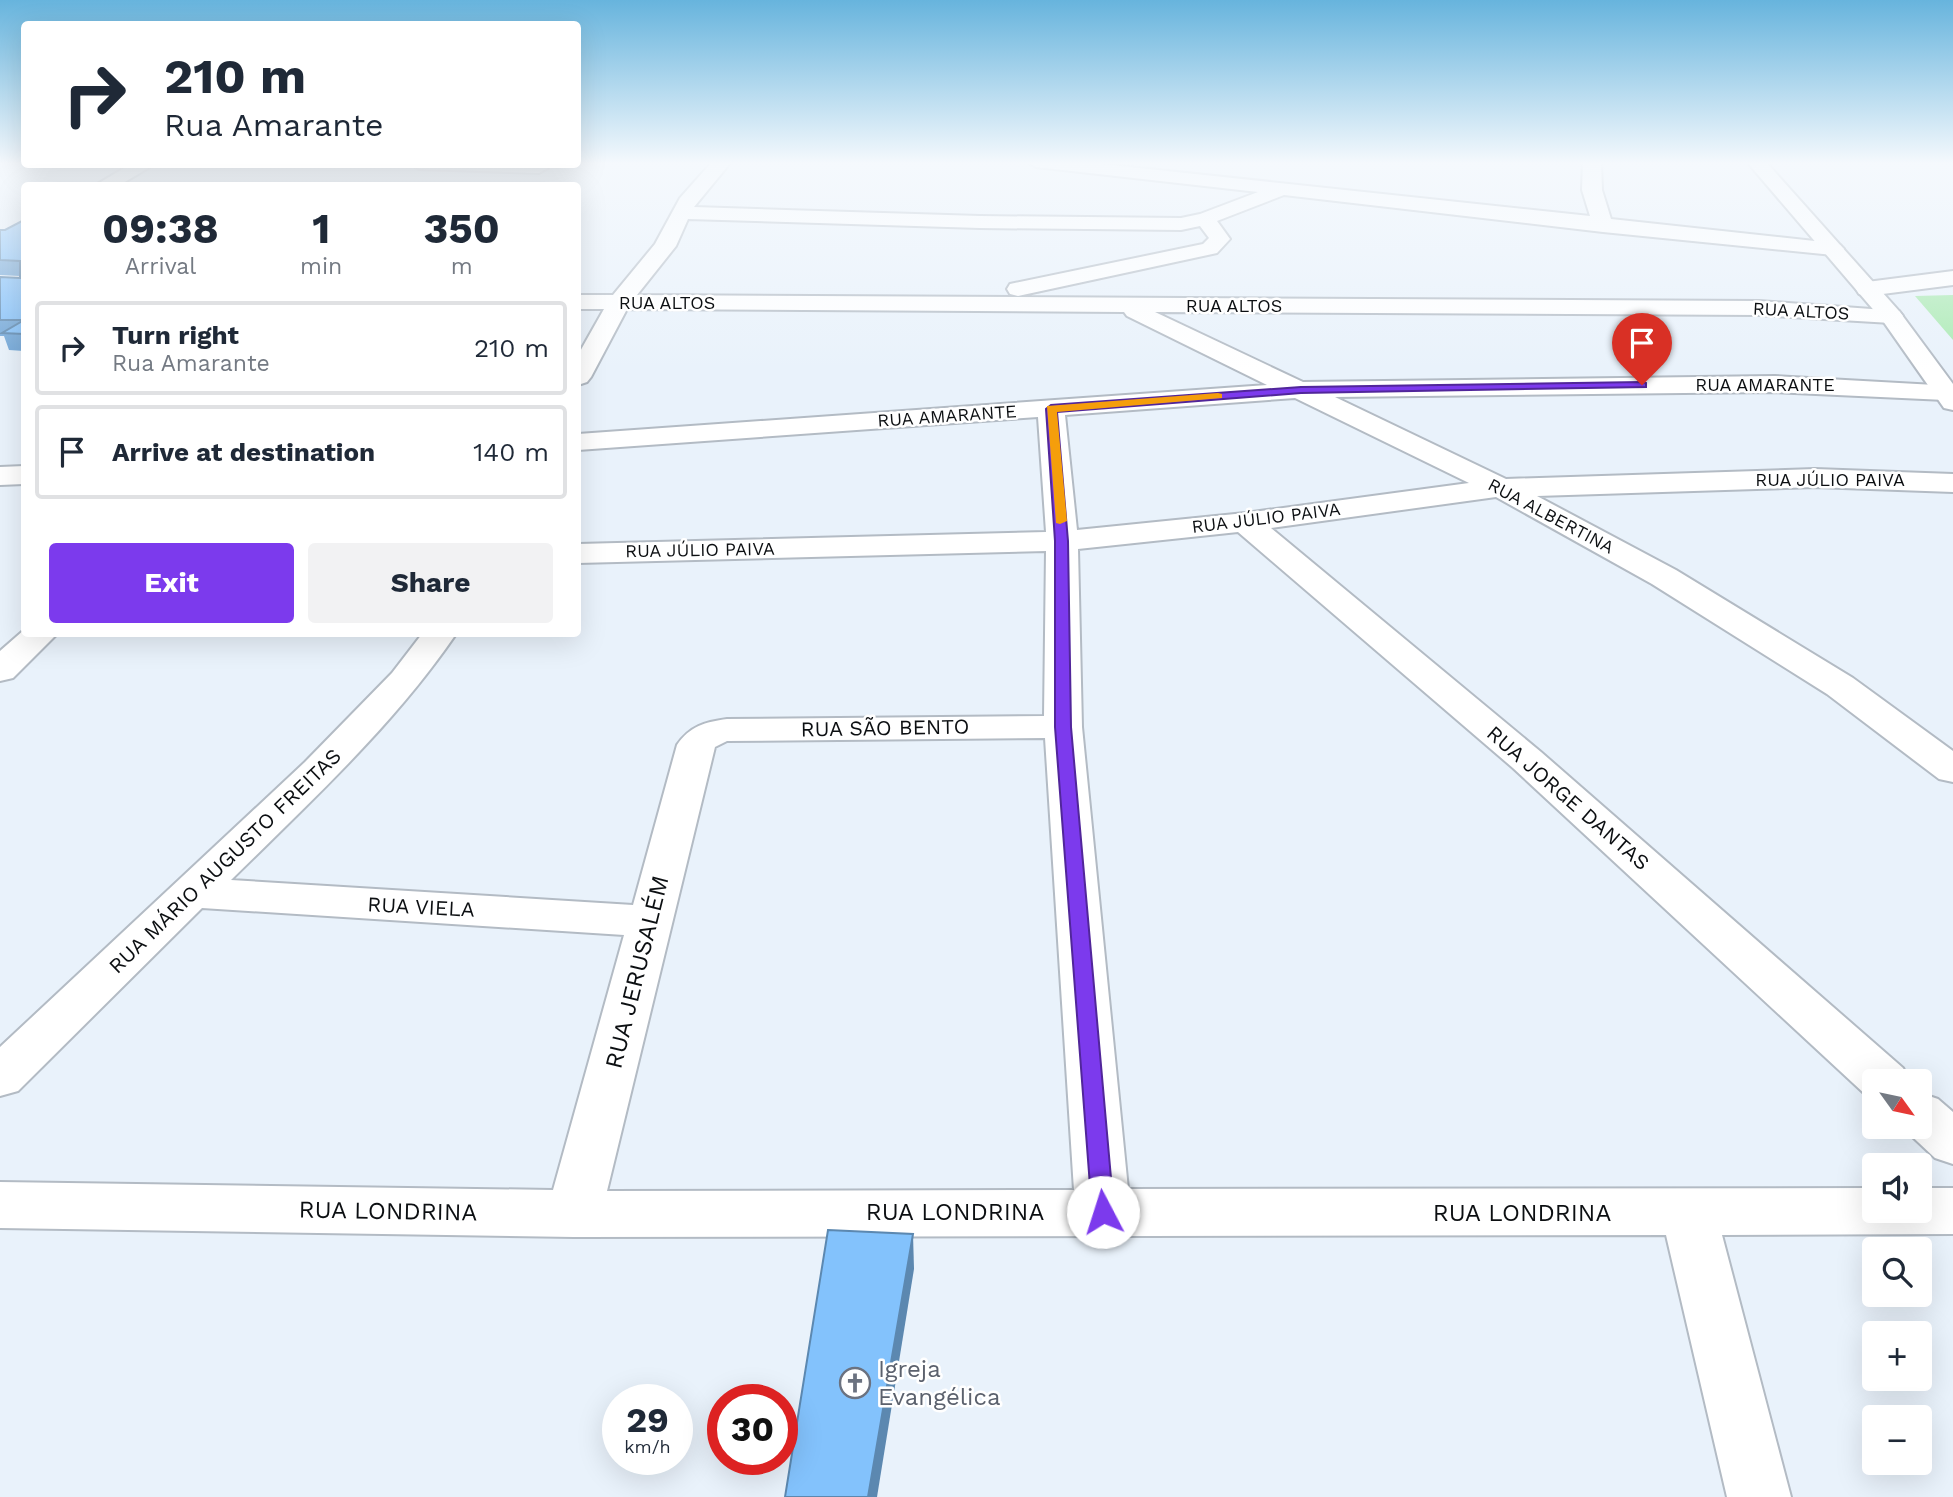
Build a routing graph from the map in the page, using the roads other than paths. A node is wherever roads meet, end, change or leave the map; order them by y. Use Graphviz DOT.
graph roads {
  1 [pos="671,232"];
  2 [pos="1215,232"];
  3 [pos="1662,232"];
  4 [pos="1818,232"];
  5 [pos="1833,249"];
  6 [pos="1953,278"];
  7 [pos="1867,289"];
  8 [pos="581,302"];
  9 [pos="620,303"];
  10 [pos="944,304"];
  11 [pos="1124,306"];
  12 [pos="1891,316"];
  13 [pos="581,372"];
  14 [pos="1301,390"];
  15 [pos="1949,397"];
  16 [pos="1051,409"];
  17 [pos="581,442"];
  18 [pos="21,475"];
  19 [pos="0,476"];
  20 [pos="1953,483"];
  21 [pos="1501,488"];
  22 [pos="1245,522"];
  23 [pos="1062,541"];
  24 [pos="581,554"];
  25 [pos="37,637"];
  26 [pos="437,637"];
  27 [pos="0,670"];
  28 [pos="1063,727"];
  29 [pos="707,734"];
  30 [pos="1953,769"];
  31 [pos="193,894"];
  32 [pos="649,921"];
  33 [pos="1871,1069"];
  34 [pos="0,1077"];
  35 [pos="1932,1124"];
  36 [pos="1953,1143"];
  37 [pos="0,1205"];
  38 [pos="1953,1211"];
  39 [pos="1103,1212"];
  40 [pos="574,1214"];
  41 [pos="1689,1214"];
  42 [pos="1759,1497"];
  1 -- 9 [label="street"];
  2 -- 10 [label="street"];
  3 -- 5 [label="street"];
  4 -- 5 [label="street"];
  5 -- 7 [label="street"];
  6 -- 7 [label="street"];
  7 -- 12 [label="street"];
  8 -- 9 [label="street, RUA ALTOS"];
  9 -- 10 [label="street, RUA ALTOS"];
  9 -- 13 [label="street"];
  10 -- 11 [label="street, RUA ALTOS"];
  11 -- 12 [label="street, RUA ALTOS"];
  11 -- 14 [label="street, RUA ALBERTINA"];
  12 -- 15 [label="street"];
  14 -- 15 [label="street, RUA AMARANTE"];
  14 -- 16 [label="street, RUA AMARANTE"];
  14 -- 21 [label="street, RUA ALBERTINA"];
  16 -- 17 [label="street, RUA AMARANTE"];
  16 -- 23 [label="street"];
  18 -- 19 [label="street"];
  20 -- 21 [label="street, RUA JÚLIO PAIVA"];
  21 -- 22 [label="street, RUA JÚLIO PAIVA"];
  21 -- 30 [label="street, RUA ALBERTINA"];
  22 -- 23 [label="street, RUA JÚLIO PAIVA"];
  22 -- 33 [label="street, RUA JORGE DANTAS"];
  23 -- 24 [label="street, RUA JÚLIO PAIVA"];
  23 -- 28 [label="street"];
  25 -- 27 [label="street"];
  26 -- 31 [label="street, RUA MÁRIO AUGUSTO FREITAS"];
  28 -- 29 [label="street, RUA SÃO BENTO"];
  28 -- 39 [label="street"];
  29 -- 32 [label="street, RUA JERUSALÉM"];
  31 -- 32 [label="street, RUA VIELA"];
  31 -- 34 [label="street, RUA MÁRIO AUGUSTO FREITAS"];
  32 -- 40 [label="street, RUA JERUSALÉM"];
  35 -- 36 [label="street"];
  37 -- 40 [label="street, RUA LONDRINA"];
  38 -- 41 [label="street, RUA LONDRINA"];
  39 -- 40 [label="street, RUA LONDRINA"];
  39 -- 41 [label="street, RUA LONDRINA"];
  41 -- 42 [label="street"];
}
